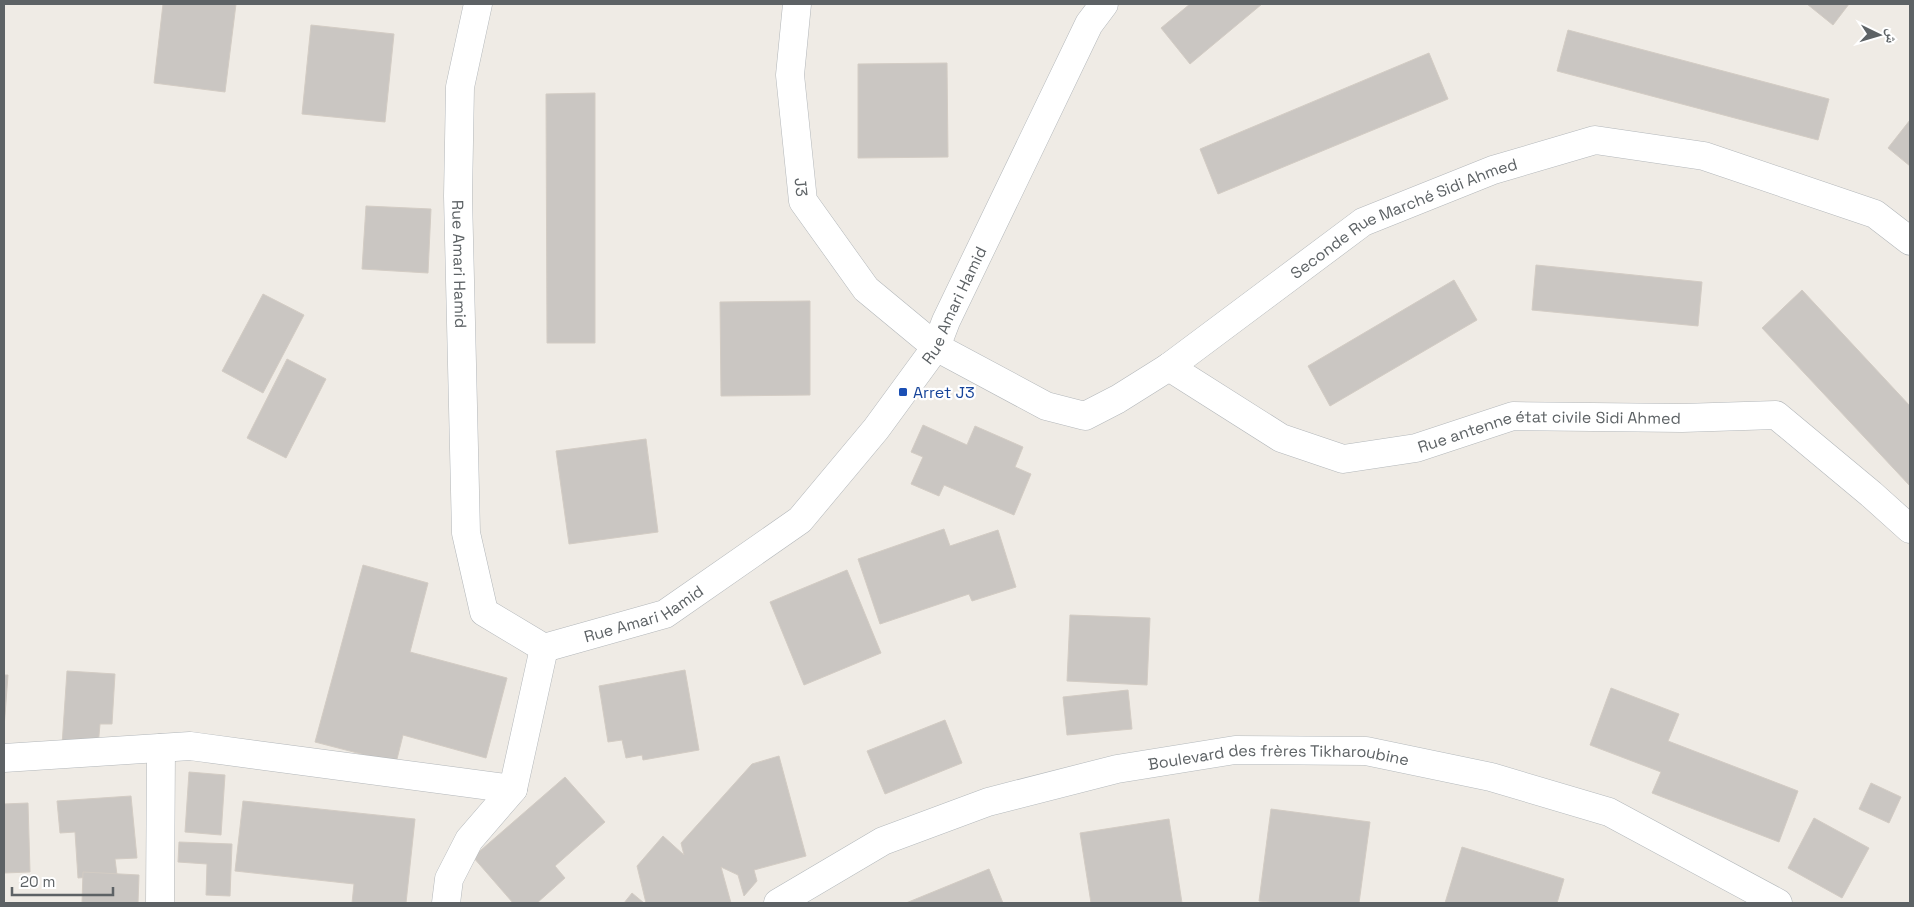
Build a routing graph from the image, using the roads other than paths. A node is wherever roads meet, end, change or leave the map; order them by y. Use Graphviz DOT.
graph roads {
  1 [pos="478,4"];
  2 [pos="797,4"];
  3 [pos="1104,4"];
  4 [pos="1910,241"];
  5 [pos="936,347"];
  6 [pos="1169,367"];
  7 [pos="1910,529"];
  8 [pos="544,648"];
  9 [pos="161,748"];
  10 [pos="4,758"];
  11 [pos="513,789"];
  12 [pos="160,903"];
  13 [pos="446,903"];
  14 [pos="778,903"];
  15 [pos="1778,903"];
  1 -- 8 [label="street, Rue Amari Hamid"];
  2 -- 5 [label="street, J3"];
  3 -- 5 [label="street, Rue Amari Hamid"];
  4 -- 6 [label="street, Seconde Rue Marché Sidi Ahmed"];
  5 -- 6 [label="street, Seconde Rue Marché Sidi Ahmed"];
  5 -- 8 [label="street, Rue Amari Hamid"];
  6 -- 7 [label="street, Rue antenne état civile Sidi Ahmed"];
  8 -- 11 [label="street"];
  9 -- 10 [label="street"];
  9 -- 11 [label="street"];
  9 -- 12 [label="street"];
  11 -- 13 [label="street"];
  14 -- 15 [label="street, Boulevard des frères Tikharoubine"];
}
